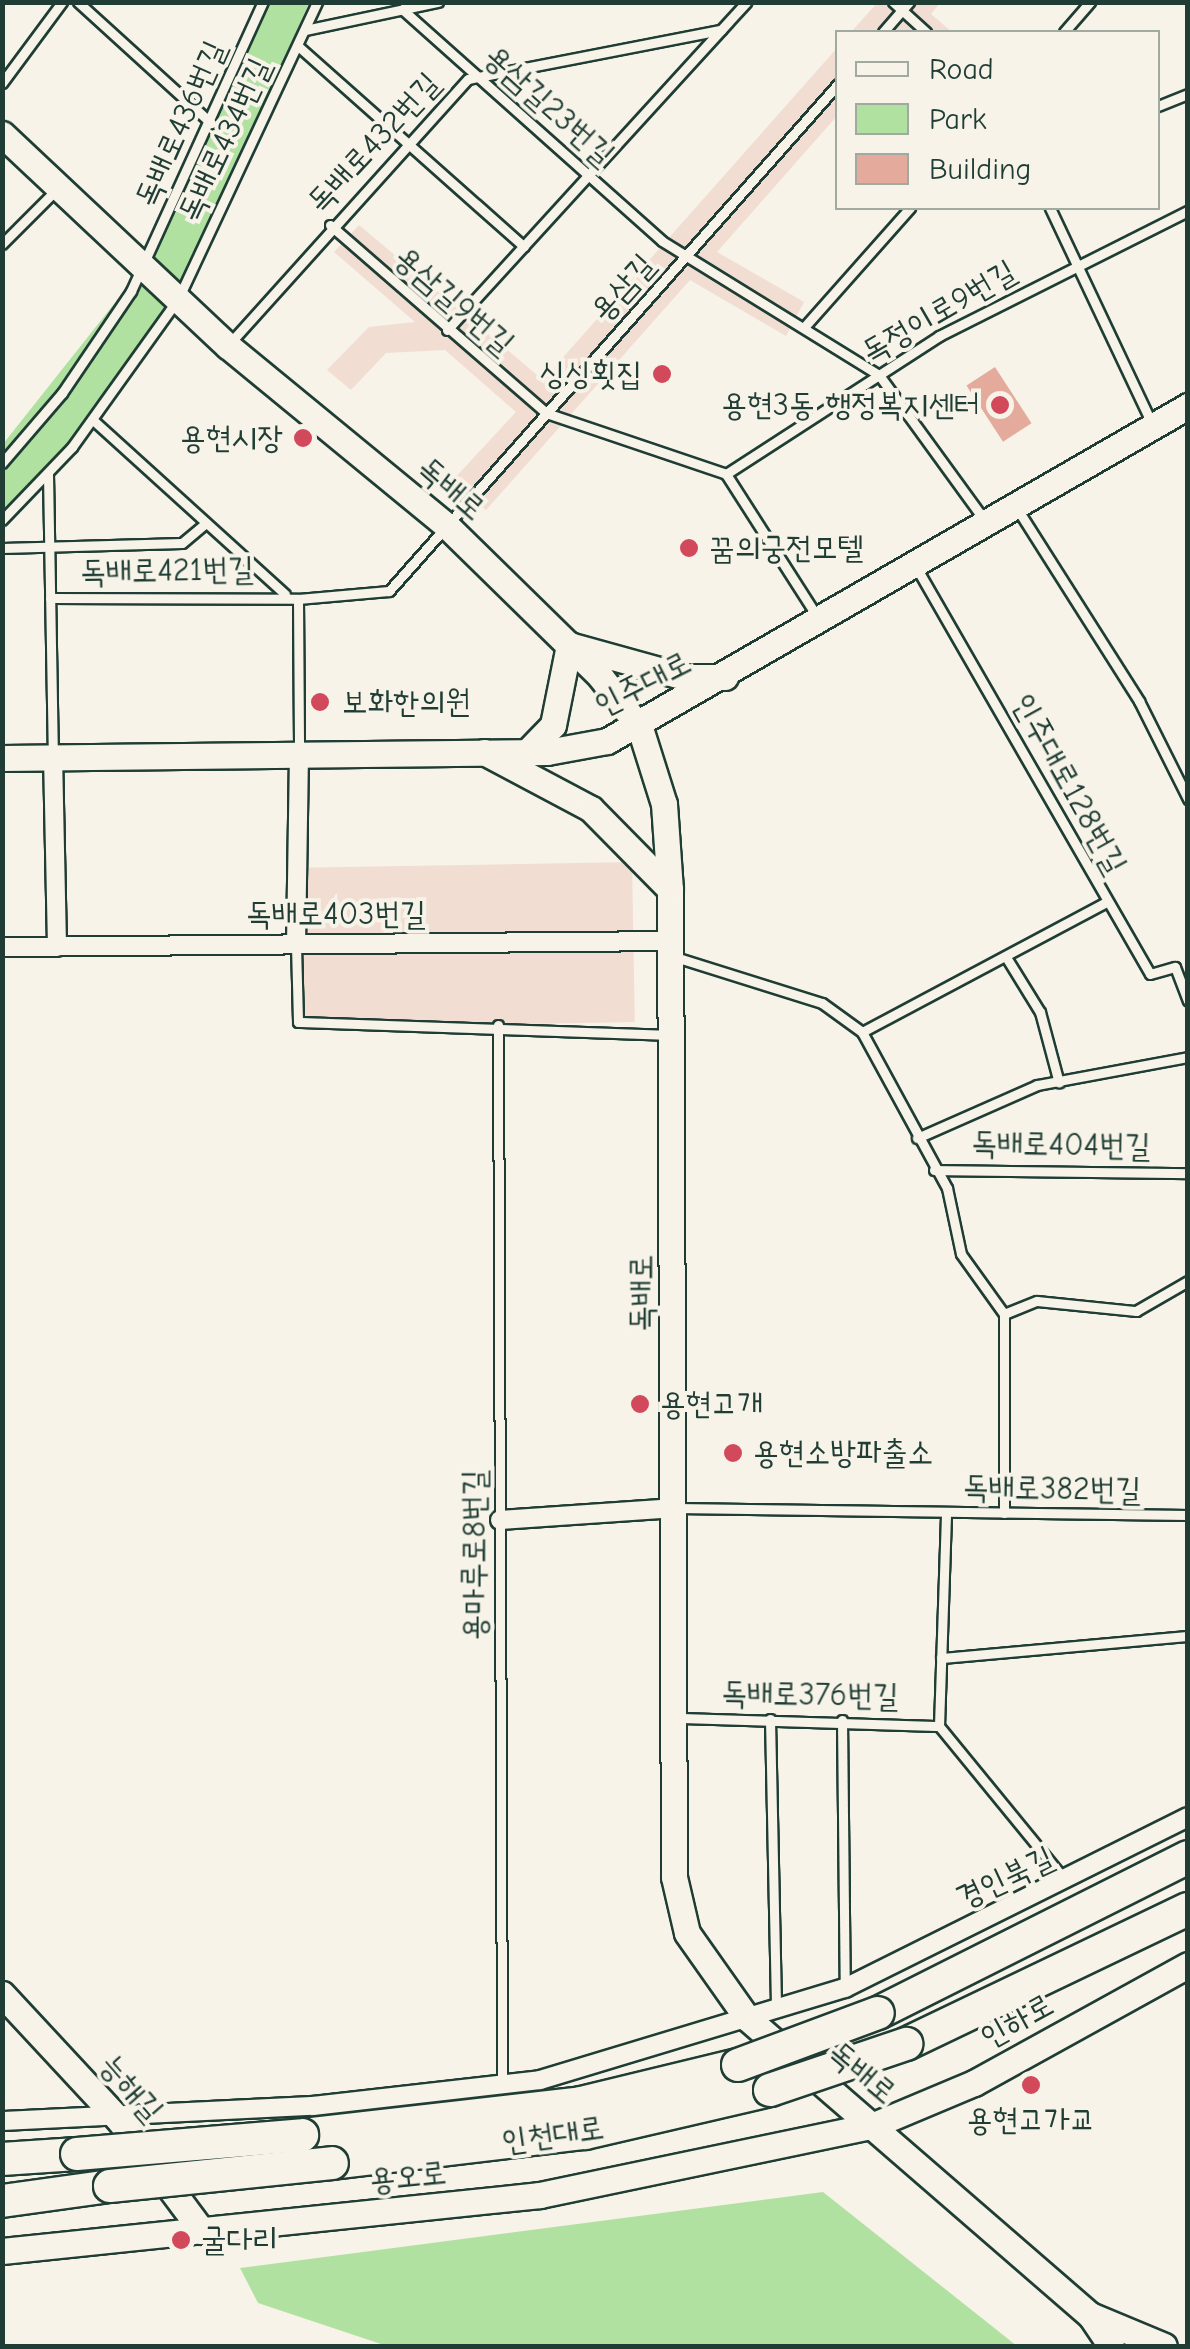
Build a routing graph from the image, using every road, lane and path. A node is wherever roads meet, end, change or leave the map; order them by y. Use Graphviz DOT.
graph roads {
  1 [pos="62,2"];
  2 [pos="78,2"];
  3 [pos="263,2"];
  4 [pos="318,2"];
  5 [pos="438,2"];
  6 [pos="746,2"];
  7 [pos="893,2"];
  8 [pos="1090,2"];
  9 [pos="406,6"];
  10 [pos="906,6"];
  11 [pos="305,30"];
  12 [pos="720,30"];
  13 [pos="885,30"];
  14 [pos="924,30"];
  15 [pos="1066,30"];
  16 [pos="298,46"];
  17 [pos="477,75"];
  18 [pos="2,83"];
  19 [pos="835,87"];
  20 [pos="1188,94"];
  21 [pos="1160,105"];
  22 [pos="211,123"];
  23 [pos="2,134"];
  24 [pos="405,141"];
  25 [pos="589,175"];
  26 [pos="60,186"];
  27 [pos="908,210"];
  28 [pos="1051,210"];
  29 [pos="1188,211"];
  30 [pos="330,225"];
  31 [pos="2,244"];
  32 [pos="524,247"];
  33 [pos="685,256"];
  34 [pos="1076,262"];
  35 [pos="144,266"];
  36 [pos="178,299"];
  37 [pos="806,325"];
  38 [pos="447,330"];
  39 [pos="228,346"];
  40 [pos="879,375"];
  41 [pos="1188,406"];
  42 [pos="546,413"];
  43 [pos="93,420"];
  44 [pos="1153,424"];
  45 [pos="2,463"];
  46 [pos="48,474"];
  47 [pos="726,474"];
  48 [pos="1014,505"];
  49 [pos="2,520"];
  50 [pos="206,522"];
  51 [pos="986,522"];
  52 [pos="447,526"];
  53 [pos="49,547"];
  54 [pos="2,548"];
  55 [pos="915,565"];
  56 [pos="285,594"];
  57 [pos="50,598"];
  58 [pos="298,599"];
  59 [pos="820,622"];
  60 [pos="569,645"];
  61 [pos="728,677"];
  62 [pos="640,728"];
  63 [pos="484,752"];
  64 [pos="527,752"];
  65 [pos="298,754"];
  66 [pos="53,755"];
  67 [pos="2,758"];
  68 [pos="1188,799"];
  69 [pos="670,888"];
  70 [pos="1107,902"];
  71 [pos="296,944"];
  72 [pos="58,946"];
  73 [pos="2,947"];
  74 [pos="670,948"];
  75 [pos="1006,957"];
  76 [pos="1188,959"];
  77 [pos="1175,967"];
  78 [pos="1188,1001"];
  79 [pos="498,1025"];
  80 [pos="862,1032"];
  81 [pos="673,1036"];
  82 [pos="1188,1057"];
  83 [pos="1059,1084"];
  84 [pos="917,1138"];
  85 [pos="934,1170"];
  86 [pos="1188,1173"];
  87 [pos="1188,1282"];
  88 [pos="1004,1314"];
  89 [pos="676,1508"];
  90 [pos="946,1512"];
  91 [pos="1004,1513"];
  92 [pos="1188,1516"];
  93 [pos="500,1520"];
  94 [pos="1188,1636"];
  95 [pos="941,1658"];
  96 [pos="678,1718"];
  97 [pos="770,1719"];
  98 [pos="842,1720"];
  99 [pos="940,1726"];
  100 [pos="1188,1818"];
  101 [pos="1188,1857"];
  102 [pos="1067,1883"];
  103 [pos="1188,1909"];
  104 [pos="1188,1964"];
  105 [pos="845,1988"];
  106 [pos="2,1994"];
  107 [pos="776,2004"];
  108 [pos="747,2018"];
  109 [pos="502,2085"];
  110 [pos="2,2121"];
  111 [pos="120,2121"];
  112 [pos="874,2125"];
  113 [pos="2,2159"];
  114 [pos="2,2201"];
  115 [pos="202,2231"];
  116 [pos="2,2251"];
  117 [pos="1090,2315"];
  118 [pos="1110,2346"];
  119 [pos="1164,2346"];
  1 -- 18 [label="lane"];
  2 -- 22 [label="lane"];
  3 -- 22 [label="lane, 독배로436번길"];
  4 -- 11 [label="lane, 독배로434번길"];
  5 -- 9 [label="lane"];
  6 -- 12 [label="lane"];
  7 -- 10 [label="lane"];
  8 -- 15 [label="lane"];
  9 -- 11 [label="lane"];
  9 -- 17 [label="lane, 용삼길23번길"];
  10 -- 13 [label="lane"];
  10 -- 14 [label="lane"];
  11 -- 16 [label="lane, 독배로434번길"];
  12 -- 17 [label="lane, 독배로432번길"];
  12 -- 25 [label="lane"];
  16 -- 24 [label="lane"];
  16 -- 36 [label="lane, 독배로434번길"];
  17 -- 24 [label="lane, 독배로432번길"];
  17 -- 25 [label="lane, 용삼길23번길"];
  19 -- 33 [label="lane, 용삼길"];
  20 -- 21 [label="lane"];
  22 -- 35 [label="lane, 독배로436번길"];
  23 -- 26 [label="main road, 독배로"];
  24 -- 30 [label="lane, 독배로432번길"];
  24 -- 32 [label="lane"];
  25 -- 32 [label="lane"];
  25 -- 33 [label="lane, 용삼길23번길"];
  26 -- 31 [label="lane"];
  26 -- 35 [label="main road, 독배로"];
  27 -- 37 [label="lane"];
  28 -- 34 [label="lane"];
  29 -- 34 [label="lane, 독정이로9번길"];
  30 -- 38 [label="lane, 용삼길9번길"];
  30 -- 39 [label="lane, 독배로432번길"];
  32 -- 38 [label="lane"];
  33 -- 37 [label="lane, 용삼길23번길"];
  33 -- 42 [label="lane, 용삼길"];
  34 -- 40 [label="lane, 독정이로9번길"];
  34 -- 44 [label="lane"];
  35 -- 36 [label="main road, 독배로"];
  35 -- 45 [label="lane, 독배로436번길"];
  36 -- 39 [label="main road, 독배로"];
  36 -- 43 [label="lane"];
  37 -- 40 [label="lane, 용삼길23번길"];
  38 -- 42 [label="lane, 용삼길9번길"];
  39 -- 52 [label="main road, 독배로"];
  40 -- 47 [label="lane, 독정이로9번길"];
  40 -- 51 [label="lane, 용삼길23번길"];
  41 -- 44 [label="main road, 인주대로"];
  42 -- 47 [label="lane"];
  42 -- 52 [label="lane, 용삼길"];
  43 -- 46 [label="lane"];
  43 -- 50 [label="lane"];
  44 -- 48 [label="main road, 인주대로"];
  46 -- 49 [label="lane"];
  46 -- 53 [label="lane"];
  47 -- 59 [label="lane"];
  48 -- 51 [label="main road, 인주대로"];
  48 -- 68 [label="lane"];
  50 -- 53 [label="lane"];
  50 -- 56 [label="lane, 독배로421번길"];
  51 -- 55 [label="main road, 인주대로"];
  52 -- 58 [label="lane, 독배로421번길"];
  52 -- 60 [label="main road, 독배로"];
  53 -- 54 [label="lane"];
  53 -- 57 [label="lane"];
  55 -- 59 [label="main road, 인주대로"];
  55 -- 70 [label="lane, 인주대로128번길"];
  56 -- 57 [label="lane, 독배로421번길"];
  56 -- 58 [label="lane, 독배로421번길"];
  57 -- 66 [label="lane"];
  58 -- 65 [label="lane"];
  59 -- 61 [label="main road, 인주대로"];
  60 -- 61 [label="main road"];
  60 -- 62 [label="main road, 독배로"];
  60 -- 64 [label="main road"];
  61 -- 62 [label="main road, 인주대로"];
  62 -- 64 [label="main road, 인주대로"];
  62 -- 69 [label="main road, 독배로"];
  63 -- 64 [label="main road, 인주대로"];
  63 -- 65 [label="main road, 인주대로"];
  63 -- 69 [label="main road"];
  65 -- 66 [label="main road, 인주대로"];
  65 -- 71 [label="street"];
  66 -- 67 [label="main road, 인주대로"];
  66 -- 72 [label="street"];
  69 -- 74 [label="main road, 독배로"];
  70 -- 75 [label="lane"];
  70 -- 77 [label="lane, 인주대로128번길"];
  71 -- 72 [label="street, 독배로403번길"];
  71 -- 74 [label="street, 독배로403번길"];
  71 -- 79 [label="lane"];
  72 -- 73 [label="street, 독배로403번길"];
  74 -- 80 [label="lane, 독배로404번길"];
  74 -- 81 [label="main road, 독배로"];
  75 -- 80 [label="lane"];
  75 -- 83 [label="lane"];
  76 -- 77 [label="lane"];
  77 -- 78 [label="lane"];
  79 -- 81 [label="lane"];
  79 -- 93 [label="lane, 용마루로8번길"];
  80 -- 84 [label="lane, 독배로404번길"];
  81 -- 89 [label="main road, 독배로"];
  82 -- 83 [label="lane"];
  83 -- 84 [label="lane, 독배로404번길"];
  84 -- 85 [label="lane, 독배로404번길"];
  85 -- 86 [label="lane, 독배로404번길"];
  85 -- 88 [label="lane, 독배로404번길"];
  87 -- 88 [label="lane"];
  88 -- 91 [label="lane"];
  89 -- 90 [label="lane, 독배로382번길"];
  89 -- 93 [label="street"];
  89 -- 96 [label="main road, 독배로"];
  90 -- 91 [label="lane, 독배로382번길"];
  90 -- 95 [label="lane, 독배로376번길"];
  91 -- 92 [label="lane, 독배로382번길"];
  93 -- 109 [label="lane, 용마루로8번길"];
  94 -- 95 [label="lane, 독배로376번길"];
  95 -- 99 [label="lane, 독배로376번길"];
  96 -- 97 [label="lane, 독배로376번길"];
  96 -- 108 [label="main road, 독배로"];
  97 -- 98 [label="lane, 독배로376번길"];
  97 -- 107 [label="lane"];
  98 -- 99 [label="lane, 독배로376번길"];
  98 -- 105 [label="lane"];
  99 -- 102 [label="lane, 독배로376번길"];
  100 -- 102 [label="street, 경인북길"];
  101 -- 113 [label="highway, 인천대로, bridge"];
  102 -- 105 [label="street, 경인북길"];
  103 -- 114 [label="highway, 인천대로, bridge"];
  104 -- 112 [label="main road, 인하로"];
  105 -- 107 [label="street, 경인북길"];
  106 -- 111 [label="main road, 능해길"];
  107 -- 108 [label="street, 경인북길"];
  108 -- 109 [label="street, 경인북길"];
  108 -- 112 [label="main road, 독배로"];
  109 -- 111 [label="street, 경인북길"];
  110 -- 111 [label="street, 경인북길"];
  111 -- 115 [label="main road, 능해길"];
  112 -- 115 [label="main road, 용오로"];
  112 -- 117 [label="main road, 독배로"];
  115 -- 116 [label="main road, 용오로"];
  117 -- 118 [label="main road, 독배로"];
  117 -- 119 [label="main road, 독배로"];
}
